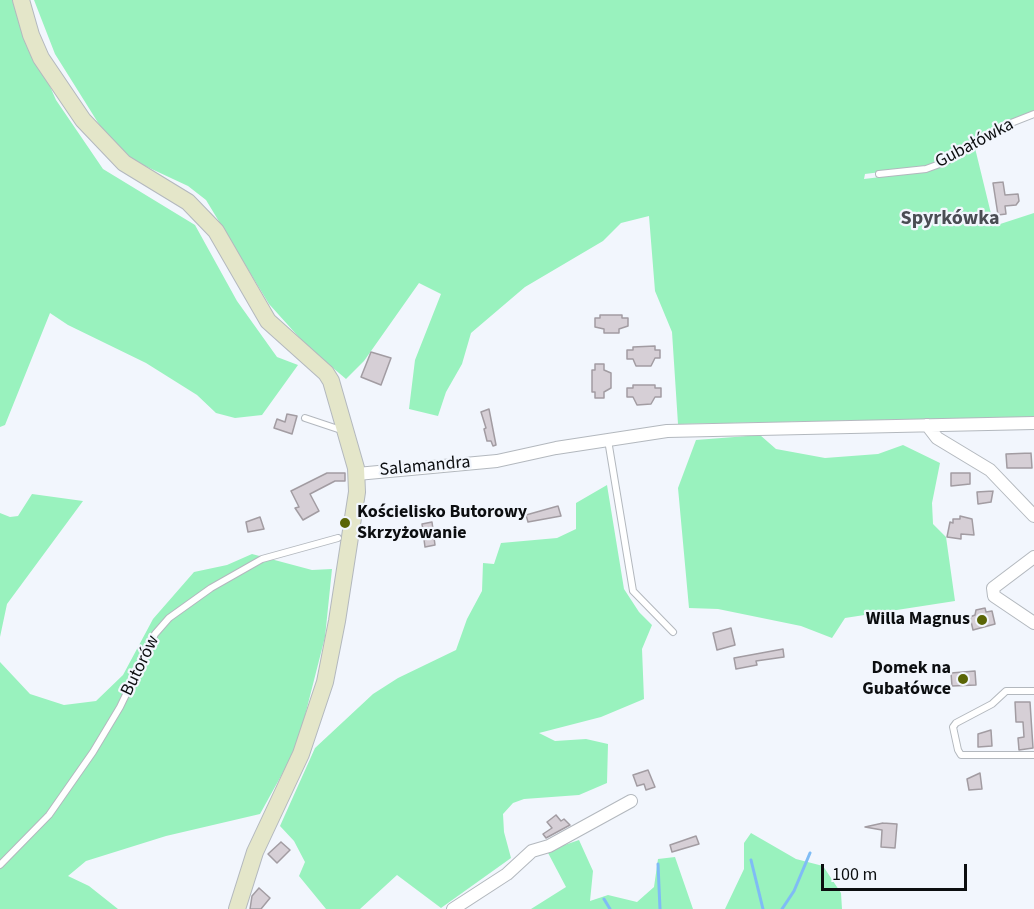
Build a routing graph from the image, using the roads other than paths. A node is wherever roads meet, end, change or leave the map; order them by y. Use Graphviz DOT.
graph roads {
  1 [pos="21,0"];
  2 [pos="1034,114"];
  3 [pos="879,174"];
  4 [pos="305,418"];
  5 [pos="1034,423"];
  6 [pos="927,425"];
  7 [pos="344,431"];
  8 [pos="608,440"];
  9 [pos="357,474"];
  10 [pos="1034,516"];
  11 [pos="342,538"];
  12 [pos="1034,557"];
  13 [pos="1034,623"];
  14 [pos="673,632"];
  15 [pos="1034,691"];
  16 [pos="1034,755"];
  17 [pos="631,801"];
  18 [pos="0,865"];
  19 [pos="237,909"];
  20 [pos="453,909"];
  1 -- 7 [label="street"];
  2 -- 3 [label="lane, Gubałówka"];
  4 -- 7 [label="lane"];
  5 -- 6 [label="street, Salamandra"];
  6 -- 8 [label="street, Salamandra"];
  6 -- 10 [label="street"];
  7 -- 9 [label="street"];
  8 -- 9 [label="street, Salamandra"];
  8 -- 14 [label="lane"];
  9 -- 11 [label="street, Salamandra"];
  11 -- 18 [label="lane, Butorów"];
  11 -- 19 [label="street, Salamandra"];
  12 -- 13 [label="street"];
  15 -- 16 [label="lane"];
  17 -- 20 [label="street"];
}
